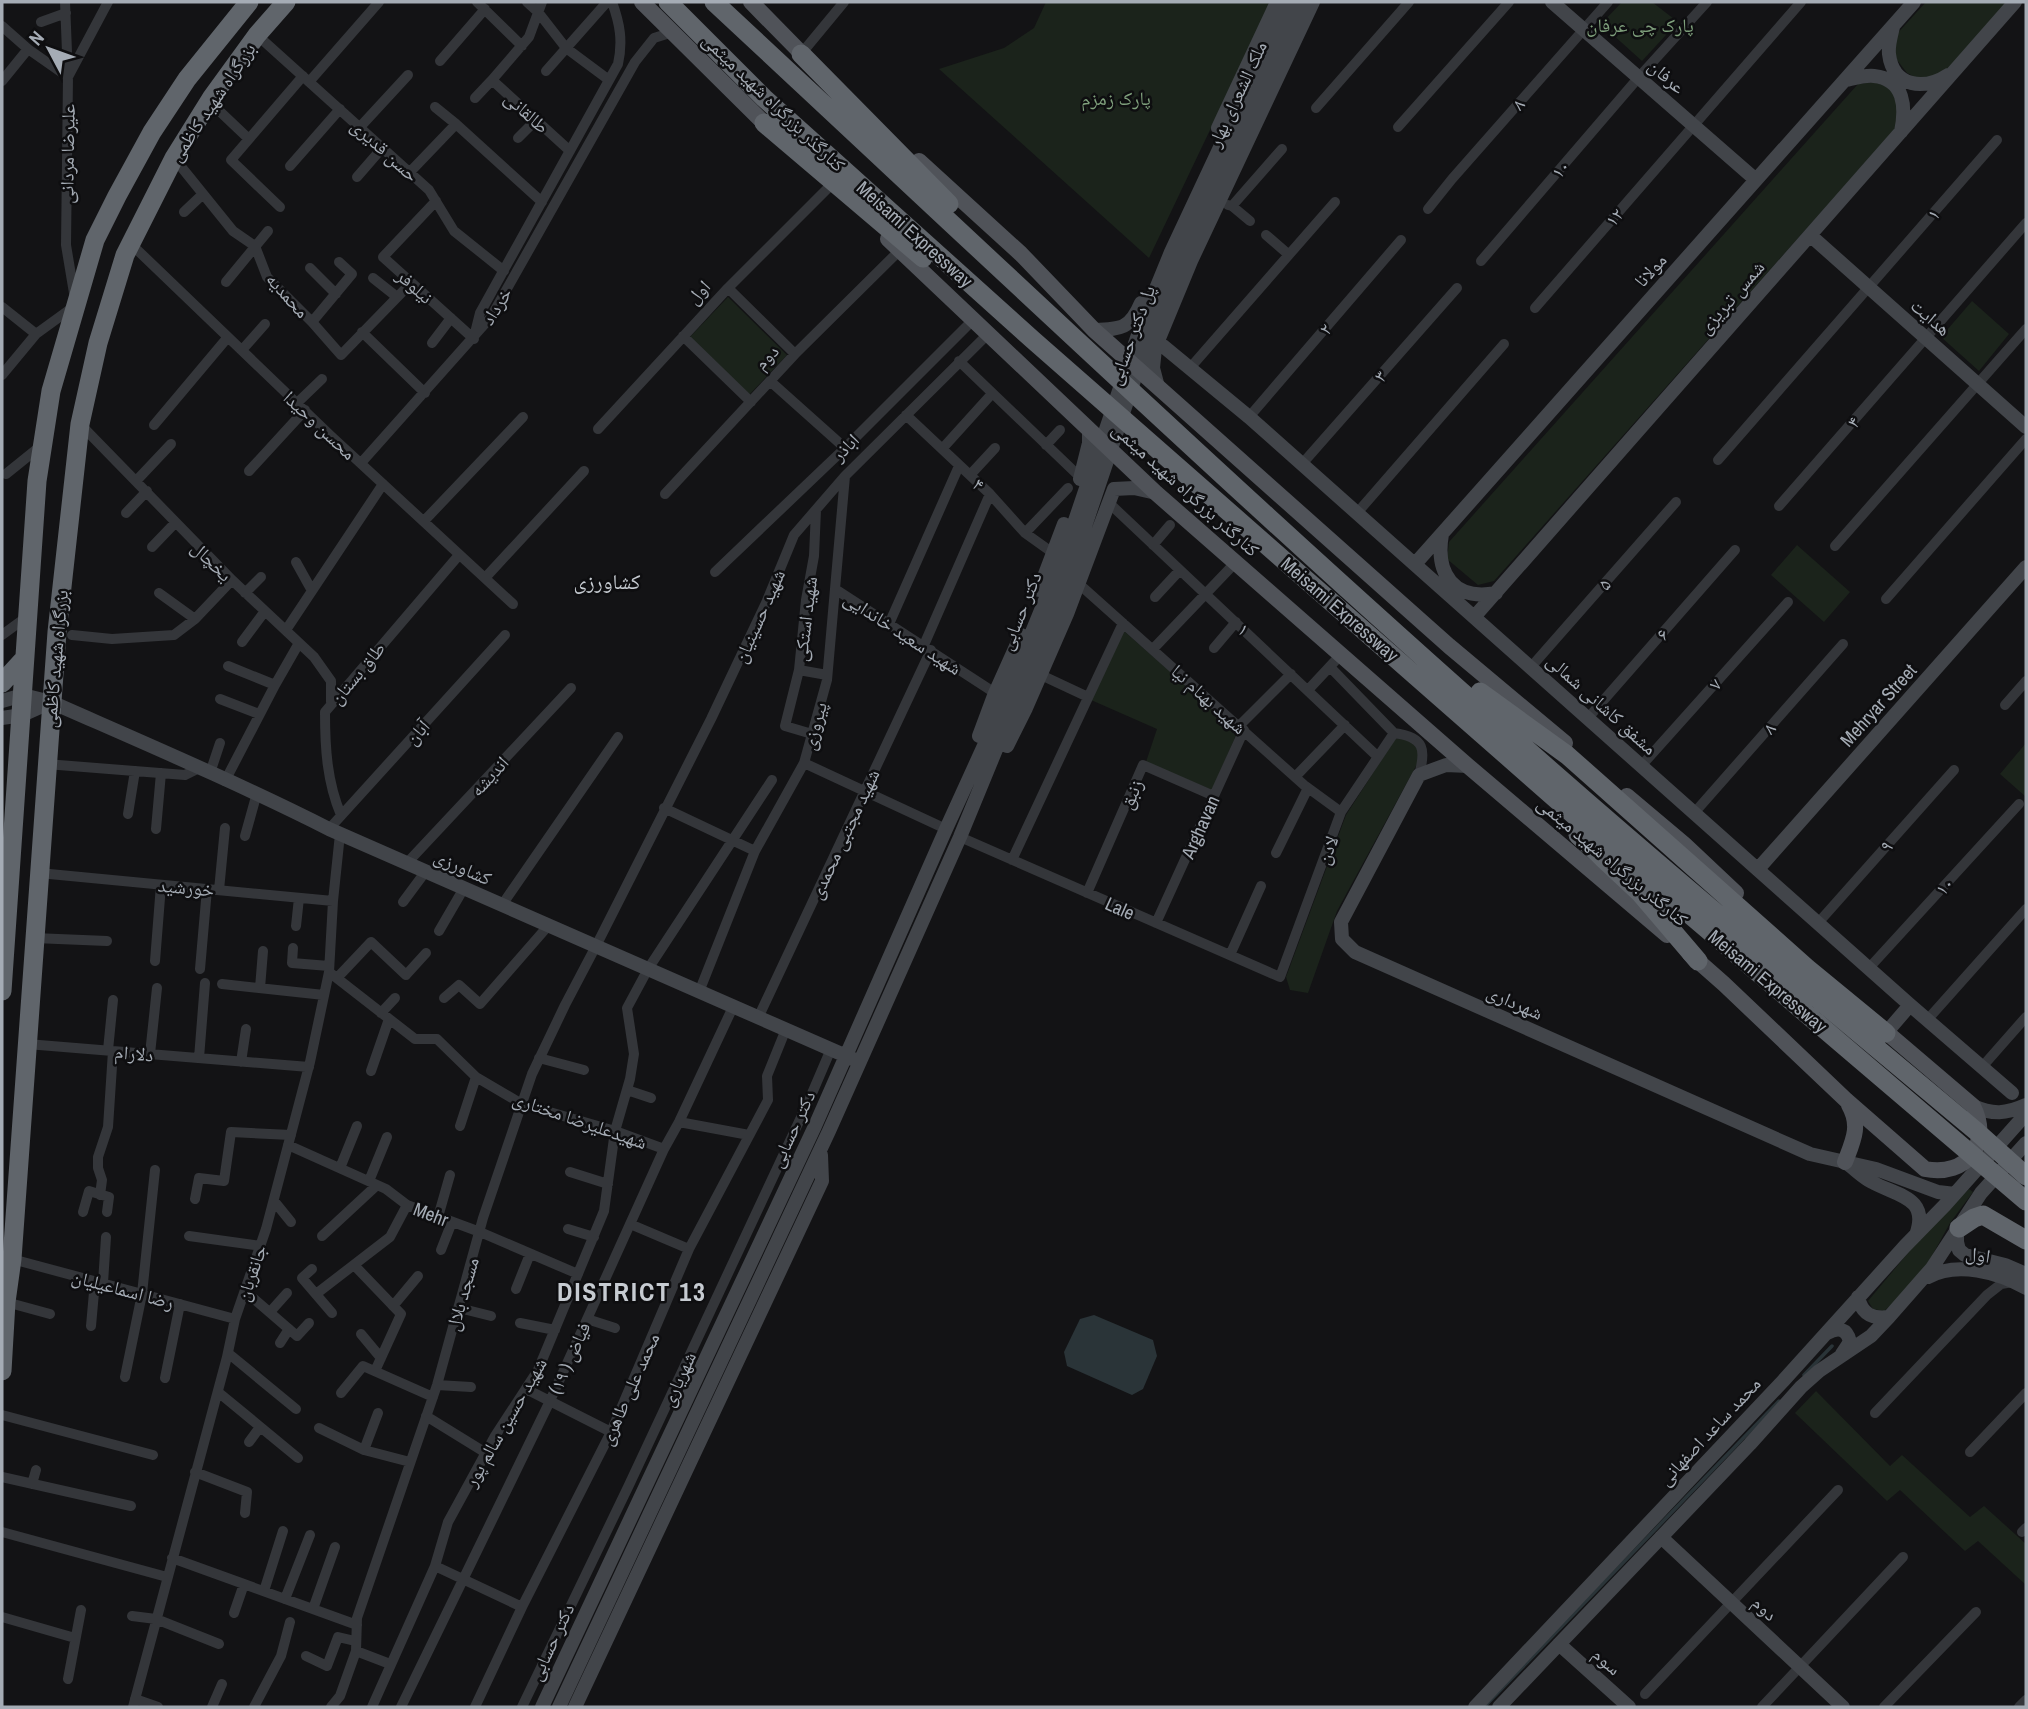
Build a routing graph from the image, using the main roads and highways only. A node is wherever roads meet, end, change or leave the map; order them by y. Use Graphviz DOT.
graph roads {
  1 [pos="249,2"];
  2 [pos="286,2"];
  3 [pos="642,2"];
  4 [pos="668,2"];
  5 [pos="714,2"];
  6 [pos="751,2"];
  7 [pos="1277,2"];
  8 [pos="1288,2"];
  9 [pos="1302,2"];
  10 [pos="1313,2"];
  11 [pos="1552,2"];
  12 [pos="1914,2"];
  13 [pos="2015,2"];
  14 [pos="1894,26"];
  15 [pos="801,54"];
  16 [pos="1956,69"];
  17 [pos="1846,80"];
  18 [pos="764,123"];
  19 [pos="1900,133"];
  20 [pos="1756,180"];
  21 [pos="1214,202"];
  22 [pos="1811,236"];
  23 [pos="1135,318"];
  24 [pos="1053,319"];
  25 [pos="1094,330"];
  26 [pos="1033,340"];
  27 [pos="1161,341"];
  28 [pos="1157,387"];
  29 [pos="2026,427"];
  30 [pos="1089,429"];
  31 [pos="1082,475"];
  32 [pos="1114,489"];
  33 [pos="1156,493"];
  34 [pos="1442,533"];
  35 [pos="1062,559"];
  36 [pos="1415,564"];
  37 [pos="2026,567"];
  38 [pos="1496,593"];
  39 [pos="1475,617"];
  40 [pos="1375,626"];
  41 [pos="24,659"];
  42 [pos="2,683"];
  43 [pos="23,695"];
  44 [pos="2,701"];
  45 [pos="51,702"];
  46 [pos="22,715"];
  47 [pos="2,718"];
  48 [pos="2,728"];
  49 [pos="19,746"];
  50 [pos="1468,766"];
  51 [pos="946,829"];
  52 [pos="960,837"];
  53 [pos="7,848"];
  54 [pos="1758,869"];
  55 [pos="1698,961"];
  56 [pos="3,966"];
  57 [pos="2,991"];
  58 [pos="1910,1005"];
  59 [pos="1886,1032"];
  60 [pos="846,1055"];
  61 [pos="861,1062"];
  62 [pos="2012,1093"];
  63 [pos="1846,1100"];
  64 [pos="2026,1105"];
  65 [pos="1973,1106"];
  66 [pos="2026,1114"];
  67 [pos="2024,1145"];
  68 [pos="820,1151"];
  69 [pos="1845,1163"];
  70 [pos="2026,1176"];
  71 [pos="1955,1194"];
  72 [pos="2026,1201"];
  73 [pos="1958,1230"];
  74 [pos="1915,1235"];
  75 [pos="2026,1240"];
  76 [pos="1923,1279"];
  77 [pos="2022,1281"];
  78 [pos="1858,1297"];
  79 [pos="1889,1317"];
  80 [pos="1825,1334"];
  81 [pos="1839,1357"];
  82 [pos="2,1371"];
  83 [pos="1661,1537"];
  84 [pos="1559,1644"];
  85 [pos="1503,1706"];
  86 [pos="542,1707"];
  87 [pos="559,1707"];
  88 [pos="575,1707"];
  89 [pos="1475,1707"];
  90 [pos="1629,1707"];
  91 [pos="1843,1707"];
  1 -- 41 [label="highway, بزرگراه شهید کاظمی"];
  2 -- 45 [label="highway, بزرگراه شهید کاظمی"];
  3 -- 18 [label="main road, کنارگذر بزرگراه شهید میثمی"];
  4 -- 26 [label="highway, Meisami Expressway"];
  5 -- 24 [label="highway, Meisami Expressway"];
  6 -- 15 [label="main road"];
  7 -- 23 [label="main road"];
  8 -- 21 [label="main road, ملک الشعرای بهار"];
  9 -- 21 [label="main road, ملک الشعرای بهار"];
  10 -- 21 [label="main road"];
  11 -- 20 [label="main road, عرفان"];
  12 -- 14 [label="main road, مولانا"];
  13 -- 16 [label="main road, شمس تبریزی"];
  14 -- 16 [label="main road"];
  14 -- 17 [label="main road, مولانا"];
  15 -- 24 [label="highway"];
  15 -- 25 [label="main road"];
  16 -- 19 [label="main road, شمس تبریزی"];
  17 -- 19 [label="main road"];
  17 -- 20 [label="main road, مولانا"];
  18 -- 26 [label="highway"];
  18 -- 30 [label="main road, کنارگذر بزرگراه شهید میثمی"];
  19 -- 22 [label="main road, شمس تبریزی"];
  20 -- 34 [label="main road, مولانا"];
  21 -- 27 [label="main road"];
  21 -- 35 [label="main road, پل دکتر حسابی"];
  22 -- 29 [label="main road, هدایت"];
  22 -- 38 [label="main road, شمس تبریزی"];
  23 -- 25 [label="main road"];
  23 -- 27 [label="main road, مشفق کاشانی شمالی"];
  24 -- 40 [label="highway, Meisami Expressway"];
  25 -- 28 [label="main road"];
  26 -- 40 [label="highway, Meisami Expressway"];
  27 -- 28 [label="main road"];
  27 -- 36 [label="main road, مشفق کاشانی شمالی"];
  28 -- 59 [label="main road"];
  30 -- 31 [label="main road"];
  30 -- 33 [label="main road, کنارگذر بزرگراه شهید میثمی"];
  31 -- 32 [label="main road"];
  31 -- 35 [label="main road"];
  32 -- 33 [label="main road"];
  32 -- 52 [label="main road"];
  33 -- 50 [label="main road, کنارگذر بزرگراه شهید میثمی"];
  34 -- 36 [label="main road, مولانا"];
  34 -- 38 [label="main road"];
  35 -- 51 [label="main road, دکتر حسابی"];
  35 -- 51 [label="main road"];
  35 -- 52 [label="main road, دکتر حسابی"];
  36 -- 39 [label="main road, مشفق کاشانی شمالی"];
  37 -- 54 [label="main road, Mehryar Street"];
  38 -- 39 [label="main road, شمس تبریزی"];
  39 -- 54 [label="main road, مشفق کاشانی شمالی"];
  40 -- 55 [label="highway"];
  40 -- 59 [label="highway"];
  40 -- 70 [label="highway, Meisami Expressway"];
  40 -- 72 [label="highway, Meisami Expressway"];
  41 -- 42 [label="highway"];
  41 -- 43 [label="highway, بزرگراه شهید کاظمی"];
  43 -- 44 [label="main road"];
  43 -- 45 [label="main road, کشاورزی"];
  43 -- 46 [label="highway, بزرگراه شهید کاظمی"];
  45 -- 46 [label="main road"];
  45 -- 60 [label="main road, کشاورزی"];
  45 -- 82 [label="highway, بزرگراه شهید کاظمی"];
  46 -- 47 [label="main road"];
  46 -- 49 [label="highway, بزرگراه شهید کاظمی"];
  48 -- 49 [label="highway"];
  49 -- 53 [label="highway, بزرگراه شهید کاظمی"];
  50 -- 55 [label="main road, کنارگذر بزرگراه شهید میثمی"];
  50 -- 69 [label="main road, شهرداری"];
  51 -- 60 [label="main road, دکتر حسابی"];
  52 -- 61 [label="main road, دکتر حسابی"];
  53 -- 56 [label="highway, بزرگراه شهید کاظمی"];
  54 -- 58 [label="main road, مشفق کاشانی شمالی"];
  55 -- 63 [label="main road, کنارگذر بزرگراه شهید میثمی"];
  56 -- 57 [label="highway, بزرگراه شهید کاظمی"];
  58 -- 59 [label="main road"];
  58 -- 62 [label="main road, مشفق کاشانی شمالی"];
  59 -- 65 [label="main road"];
  60 -- 61 [label="main road, کشاورزی"];
  60 -- 86 [label="main road, دکتر حسابی"];
  61 -- 68 [label="main road, دکتر حسابی"];
  63 -- 65 [label="main road, کنارگذر بزرگراه شهید میثمی"];
  63 -- 69 [label="main road"];
  64 -- 65 [label="main road"];
  66 -- 71 [label="main road, محمد ساعد اصفهانی"];
  67 -- 73 [label="main road, محمد ساعد اصفهانی"];
  68 -- 87 [label="main road, دکتر حسابی"];
  68 -- 88 [label="main road"];
  69 -- 71 [label="main road, شهرداری"];
  69 -- 74 [label="main road"];
  71 -- 74 [label="main road, محمد ساعد اصفهانی"];
  73 -- 75 [label="highway"];
  73 -- 76 [label="main road, محمد ساعد اصفهانی"];
  73 -- 77 [label="main road, اول"];
  74 -- 78 [label="main road, محمد ساعد اصفهانی"];
  76 -- 77 [label="main road, اول"];
  76 -- 79 [label="main road, محمد ساعد اصفهانی"];
  78 -- 79 [label="main road"];
  78 -- 80 [label="main road, محمد ساعد اصفهانی"];
  79 -- 81 [label="main road, محمد ساعد اصفهانی"];
  80 -- 81 [label="main road"];
  80 -- 89 [label="main road, محمد ساعد اصفهانی"];
  81 -- 83 [label="main road, محمد ساعد اصفهانی"];
  83 -- 84 [label="main road, محمد ساعد اصفهانی"];
  83 -- 91 [label="main road, دوم"];
  84 -- 85 [label="main road, محمد ساعد اصفهانی"];
  84 -- 90 [label="main road, سوم"];
}
